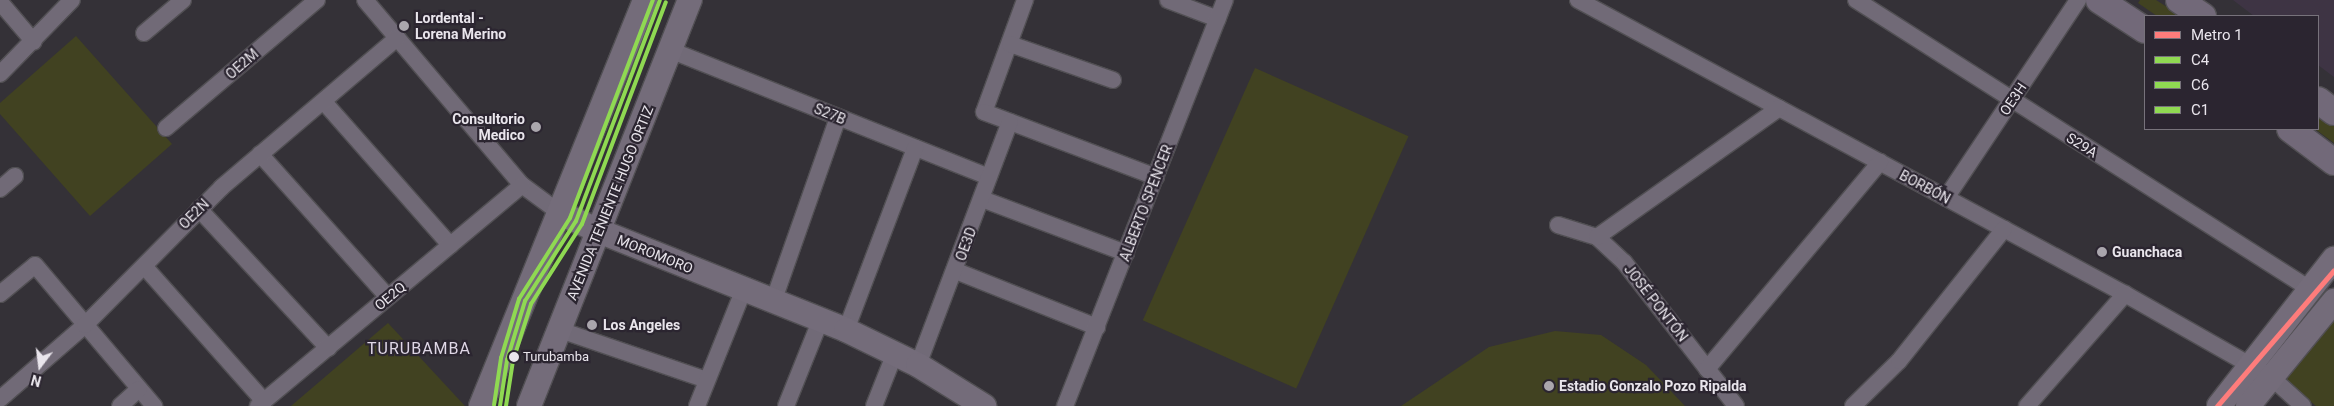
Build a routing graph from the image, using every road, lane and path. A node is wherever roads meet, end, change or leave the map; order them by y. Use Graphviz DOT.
graph roads {
  1 [pos="72,0"];
  2 [pos="183,0"];
  3 [pos="317,0"];
  4 [pos="364,0"];
  5 [pos="645,0"];
  6 [pos="690,0"];
  7 [pos="1025,0"];
  8 [pos="1168,0"];
  9 [pos="1225,0"];
  10 [pos="1579,0"];
  11 [pos="1856,0"];
  12 [pos="2078,0"];
  13 [pos="2179,0"];
  14 [pos="0,2"];
  15 [pos="2113,4"];
  16 [pos="2202,15"];
  17 [pos="1218,20"];
  18 [pos="2144,29"];
  19 [pos="144,33"];
  20 [pos="397,38"];
  21 [pos="34,42"];
  22 [pos="1010,44"];
  23 [pos="670,50"];
  24 [pos="0,74"];
  25 [pos="1113,80"];
  26 [pos="2012,101"];
  27 [pos="2319,101"];
  28 [pos="324,102"];
  29 [pos="1779,108"];
  30 [pos="2334,112"];
  31 [pos="838,117"];
  32 [pos="1010,122"];
  33 [pos="166,128"];
  34 [pos="2291,130"];
  35 [pos="915,148"];
  36 [pos="260,154"];
  37 [pos="1880,162"];
  38 [pos="2334,162"];
  39 [pos="15,176"];
  40 [pos="989,177"];
  41 [pos="1156,177"];
  42 [pos="522,185"];
  43 [pos="0,189"];
  44 [pos="1946,198"];
  45 [pos="982,199"];
  46 [pos="199,209"];
  47 [pos="560,212"];
  48 [pos="1558,225"];
  49 [pos="2004,229"];
  50 [pos="598,231"];
  51 [pos="1597,237"];
  52 [pos="450,245"];
  53 [pos="1126,253"];
  54 [pos="2334,259"];
  55 [pos="144,266"];
  56 [pos="956,271"];
  57 [pos="744,289"];
  58 [pos="2310,289"];
  59 [pos="0,294"];
  60 [pos="2125,294"];
  61 [pos="388,297"];
  62 [pos="774,302"];
  63 [pos="2329,307"];
  64 [pos="820,319"];
  65 [pos="85,325"];
  66 [pos="1097,327"];
  67 [pos="560,330"];
  68 [pos="846,330"];
  69 [pos="328,348"];
  70 [pos="895,353"];
  71 [pos="918,365"];
  72 [pos="1707,369"];
  73 [pos="2261,372"];
  74 [pos="707,380"];
  75 [pos="140,389"];
  76 [pos="0,399"];
  77 [pos="971,402"];
  78 [pos="261,404"];
  79 [pos="534,405"];
  80 [pos="120,406"];
  81 [pos="154,406"];
  82 [pos="481,406"];
  83 [pos="697,406"];
  84 [pos="786,406"];
  85 [pos="874,406"];
  86 [pos="1065,406"];
  87 [pos="1736,406"];
  88 [pos="1852,406"];
  89 [pos="2026,406"];
  90 [pos="2219,406"];
  91 [pos="2248,406"];
  92 [pos="2304,406"];
  1 -- 21 [label="street"];
  2 -- 19 [label="street"];
  3 -- 33 [label="street, OE2M"];
  4 -- 20 [label="street, MOROMORO"];
  5 -- 47 [label="main road"];
  6 -- 23 [label="main road, AVENIDA TENIENTE HUGO ORTIZ"];
  7 -- 22 [label="street"];
  8 -- 17 [label="street"];
  9 -- 17 [label="street, ALBERTO SPENCER"];
  10 -- 29 [label="street, BORBÓN"];
  11 -- 26 [label="street, S29A"];
  12 -- 26 [label="street, OE3H"];
  13 -- 16 [label="main road"];
  14 -- 21 [label="street"];
  15 -- 18 [label="main road"];
  17 -- 41 [label="street, ALBERTO SPENCER"];
  20 -- 28 [label="street, OE2N"];
  20 -- 42 [label="street, MOROMORO"];
  21 -- 24 [label="street"];
  22 -- 25 [label="street"];
  22 -- 32 [label="street"];
  23 -- 31 [label="street, S27B"];
  23 -- 50 [label="main road, AVENIDA TENIENTE HUGO ORTIZ"];
  26 -- 44 [label="street, OE3H"];
  26 -- 58 [label="street, S29A"];
  27 -- 30 [label="main road"];
  28 -- 36 [label="street, OE2N"];
  28 -- 52 [label="street"];
  29 -- 37 [label="street, BORBÓN"];
  29 -- 51 [label="street"];
  31 -- 35 [label="street, S27B"];
  31 -- 62 [label="street"];
  32 -- 40 [label="street, OE3D"];
  32 -- 41 [label="street"];
  34 -- 38 [label="main road"];
  35 -- 40 [label="street, S27B"];
  35 -- 68 [label="street"];
  36 -- 46 [label="street, OE2N"];
  36 -- 61 [label="street"];
  37 -- 44 [label="street, BORBÓN"];
  37 -- 72 [label="street"];
  39 -- 43 [label="street"];
  40 -- 45 [label="street, OE3D"];
  41 -- 53 [label="street, ALBERTO SPENCER"];
  42 -- 47 [label="street, MOROMORO"];
  42 -- 52 [label="street, OE2Q"];
  44 -- 49 [label="street, BORBÓN"];
  45 -- 53 [label="street"];
  45 -- 56 [label="street, OE3D"];
  46 -- 55 [label="street, OE2N"];
  46 -- 69 [label="street"];
  47 -- 50 [label="main road, MOROMORO"];
  47 -- 82 [label="main road"];
  48 -- 51 [label="street, JOSÉ PONTÓN"];
  49 -- 60 [label="street, BORBÓN"];
  49 -- 88 [label="street"];
  50 -- 57 [label="main road, MOROMORO"];
  50 -- 67 [label="main road, AVENIDA TENIENTE HUGO ORTIZ"];
  51 -- 72 [label="street, JOSÉ PONTÓN"];
  52 -- 61 [label="street, OE2Q"];
  53 -- 66 [label="street, ALBERTO SPENCER"];
  54 -- 58 [label="main road"];
  55 -- 65 [label="street, OE2N"];
  55 -- 78 [label="street"];
  56 -- 66 [label="street"];
  56 -- 71 [label="street, OE3D"];
  57 -- 62 [label="main road, MOROMORO"];
  57 -- 74 [label="street"];
  58 -- 73 [label="main road"];
  59 -- 65 [label="street"];
  60 -- 73 [label="street, BORBÓN"];
  60 -- 89 [label="street"];
  61 -- 69 [label="street, OE2Q"];
  62 -- 64 [label="main road, MOROMORO"];
  63 -- 73 [label="main road"];
  64 -- 68 [label="main road, MOROMORO"];
  64 -- 84 [label="street"];
  65 -- 75 [label="street"];
  65 -- 76 [label="street, OE2N"];
  66 -- 86 [label="street, ALBERTO SPENCER"];
  67 -- 74 [label="street"];
  67 -- 79 [label="main road, AVENIDA TENIENTE HUGO ORTIZ"];
  68 -- 70 [label="main road, MOROMORO"];
  69 -- 78 [label="street, OE2Q"];
  70 -- 71 [label="main road, MOROMORO"];
  70 -- 85 [label="street"];
  71 -- 77 [label="main road, MOROMORO"];
  72 -- 87 [label="street, JOSÉ PONTÓN"];
  73 -- 90 [label="main road"];
  73 -- 91 [label="main road"];
  73 -- 92 [label="street, BORBÓN"];
  74 -- 83 [label="street"];
  75 -- 80 [label="street"];
  75 -- 81 [label="street"];
}
